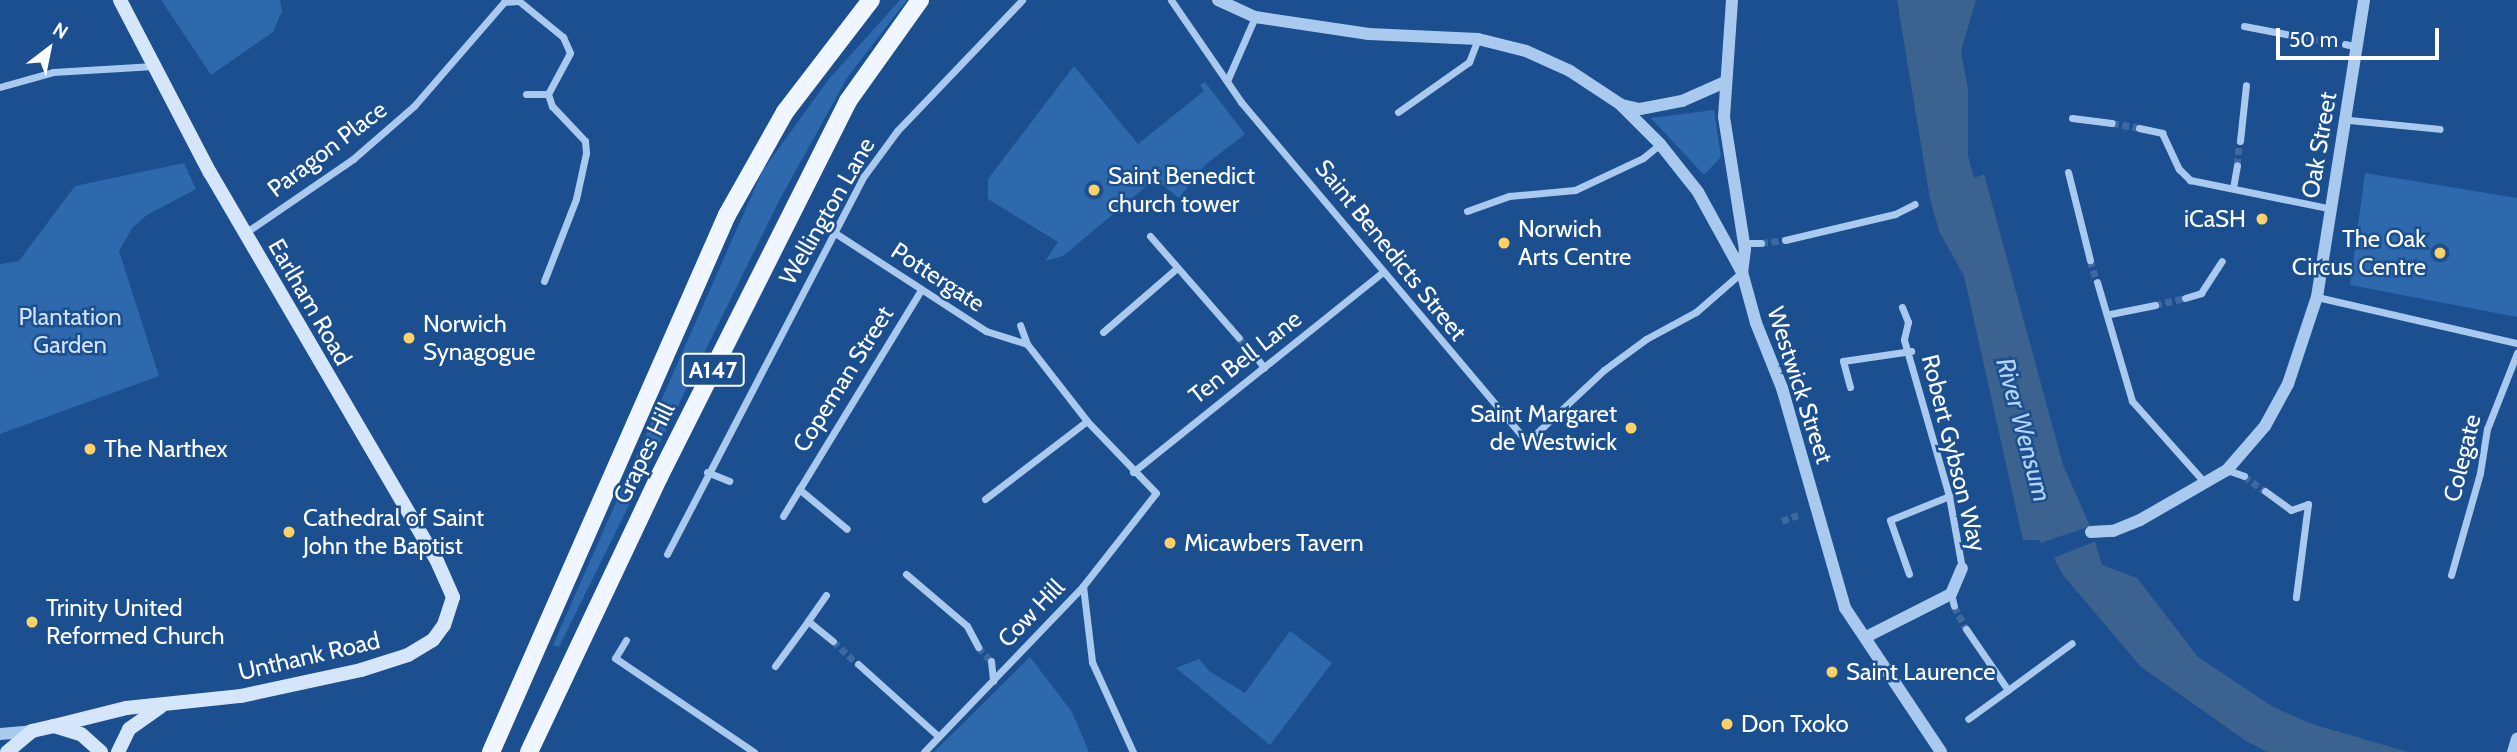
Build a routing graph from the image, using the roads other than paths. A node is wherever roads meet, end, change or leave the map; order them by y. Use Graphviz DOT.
graph roads {
  1 [pos="120,0"];
  2 [pos="871,0"];
  3 [pos="920,0"];
  4 [pos="1022,0"];
  5 [pos="1171,0"];
  6 [pos="1217,0"];
  7 [pos="1732,0"];
  8 [pos="2364,0"];
  9 [pos="1255,17"];
  10 [pos="2244,26"];
  11 [pos="2301,37"];
  12 [pos="1478,39"];
  13 [pos="155,66"];
  14 [pos="1227,81"];
  15 [pos="1725,82"];
  16 [pos="2246,85"];
  17 [pos="0,87"];
  18 [pos="526,94"];
  19 [pos="548,94"];
  20 [pos="1619,104"];
  21 [pos="1398,113"];
  22 [pos="2072,118"];
  23 [pos="2349,120"];
  24 [pos="2112,123"];
  25 [pos="2139,128"];
  26 [pos="2440,130"];
  27 [pos="2240,141"];
  28 [pos="1660,144"];
  29 [pos="2237,165"];
  30 [pos="2067,172"];
  31 [pos="2233,188"];
  32 [pos="1915,204"];
  33 [pos="2328,208"];
  34 [pos="1467,211"];
  35 [pos="832,231"];
  36 [pos="244,234"];
  37 [pos="1150,236"];
  38 [pos="1785,240"];
  39 [pos="1744,243"];
  40 [pos="1761,243"];
  41 [pos="2090,260"];
  42 [pos="2222,261"];
  43 [pos="1177,268"];
  44 [pos="1742,272"];
  45 [pos="1381,273"];
  46 [pos="544,281"];
  47 [pos="2097,282"];
  48 [pos="921,290"];
  49 [pos="2317,297"];
  50 [pos="2185,298"];
  51 [pos="2155,305"];
  52 [pos="1902,307"];
  53 [pos="2110,313"];
  54 [pos="1020,325"];
  55 [pos="1103,332"];
  56 [pos="1239,338"];
  57 [pos="2517,343"];
  58 [pos="1027,344"];
  59 [pos="1911,351"];
  60 [pos="2517,353"];
  61 [pos="1254,354"];
  62 [pos="1264,368"];
  63 [pos="1850,387"];
  64 [pos="1087,421"];
  65 [pos="2227,470"];
  66 [pos="707,472"];
  67 [pos="1133,472"];
  68 [pos="2245,476"];
  69 [pos="729,481"];
  70 [pos="2207,485"];
  71 [pos="799,489"];
  72 [pos="2265,491"];
  73 [pos="1949,496"];
  74 [pos="985,499"];
  75 [pos="783,516"];
  76 [pos="847,529"];
  77 [pos="2091,532"];
  78 [pos="667,554"];
  79 [pos="1962,568"];
  80 [pos="906,574"];
  81 [pos="1909,574"];
  82 [pos="2451,575"];
  83 [pos="1083,586"];
  84 [pos="826,595"];
  85 [pos="2297,597"];
  86 [pos="808,621"];
  87 [pos="444,625"];
  88 [pos="1966,629"];
  89 [pos="1866,637"];
  90 [pos="626,640"];
  91 [pos="833,641"];
  92 [pos="2072,643"];
  93 [pos="978,647"];
  94 [pos="991,661"];
  95 [pos="858,664"];
  96 [pos="775,666"];
  97 [pos="993,681"];
  98 [pos="2008,690"];
  99 [pos="172,702"];
  100 [pos="1968,719"];
  101 [pos="54,726"];
  102 [pos="32,731"];
  103 [pos="0,734"];
  104 [pos="938,736"];
  105 [pos="7,752"];
  106 [pos="101,752"];
  107 [pos="118,752"];
  108 [pos="491,752"];
  109 [pos="529,752"];
  110 [pos="754,752"];
  111 [pos="923,752"];
  112 [pos="1133,752"];
  113 [pos="1941,752"];
  1 -- 13 [label="main road, Earlham Road"];
  2 -- 108 [label="main road, Grapes Hill / A147"];
  3 -- 109 [label="main road, Grapes Hill / A147"];
  4 -- 35 [label="street, Wellington Lane"];
  5 -- 14 [label="street, Saint Benedicts Street"];
  6 -- 9 [label="street"];
  7 -- 15 [label="street, Westwick Street"];
  8 -- 23 [label="street, Oak Street"];
  9 -- 12 [label="street"];
  9 -- 14 [label="street"];
  10 -- 11 [label="street"];
  12 -- 20 [label="street"];
  12 -- 21 [label="street"];
  13 -- 17 [label="street"];
  13 -- 36 [label="main road, Earlham Road"];
  14 -- 45 [label="street, Saint Benedicts Street"];
  15 -- 20 [label="street"];
  15 -- 39 [label="street, Westwick Street"];
  16 -- 27 [label="street"];
  18 -- 19 [label="street"];
  19 -- 36 [label="street, Paragon Place"];
  19 -- 46 [label="street"];
  20 -- 28 [label="street"];
  22 -- 24 [label="street"];
  23 -- 26 [label="street"];
  23 -- 33 [label="street, Oak Street"];
  25 -- 31 [label="street"];
  28 -- 34 [label="street"];
  28 -- 44 [label="street"];
  29 -- 31 [label="street"];
  30 -- 41 [label="street"];
  31 -- 33 [label="street"];
  32 -- 38 [label="street"];
  33 -- 49 [label="street, Oak Street"];
  35 -- 48 [label="street, Pottergate"];
  35 -- 66 [label="street, Wellington Lane"];
  36 -- 87 [label="main road, Earlham Road"];
  37 -- 43 [label="street"];
  39 -- 40 [label="street"];
  39 -- 44 [label="street, Westwick Street"];
  42 -- 50 [label="street"];
  43 -- 55 [label="street"];
  43 -- 56 [label="street"];
  44 -- 45 [label="street, Saint Benedicts Street"];
  44 -- 89 [label="street, Westwick Street"];
  45 -- 62 [label="street, Ten Bell Lane"];
  47 -- 53 [label="street"];
  48 -- 58 [label="street, Pottergate"];
  48 -- 71 [label="street, Copeman Street"];
  49 -- 57 [label="street"];
  49 -- 65 [label="street, Oak Street"];
  51 -- 53 [label="street"];
  52 -- 59 [label="street, Robert Gybson Way"];
  53 -- 70 [label="street"];
  54 -- 58 [label="street"];
  58 -- 64 [label="street"];
  59 -- 63 [label="street"];
  59 -- 73 [label="street, Robert Gybson Way"];
  60 -- 82 [label="street, Colegate"];
  61 -- 62 [label="street"];
  62 -- 67 [label="street, Ten Bell Lane"];
  64 -- 67 [label="street"];
  64 -- 74 [label="street"];
  65 -- 68 [label="street"];
  65 -- 70 [label="street, Oak Street"];
  66 -- 69 [label="street"];
  66 -- 78 [label="street, Wellington Lane"];
  67 -- 83 [label="street, Cow Hill"];
  70 -- 77 [label="street, Oak Street"];
  71 -- 75 [label="street, Copeman Street"];
  71 -- 76 [label="street, Copeman Street"];
  72 -- 85 [label="street"];
  73 -- 79 [label="street, Robert Gybson Way"];
  73 -- 81 [label="street"];
  79 -- 89 [label="street"];
  80 -- 93 [label="street"];
  83 -- 97 [label="street, Cow Hill"];
  83 -- 112 [label="street"];
  84 -- 86 [label="street"];
  86 -- 91 [label="street"];
  86 -- 96 [label="street"];
  87 -- 99 [label="main road, Unthank Road"];
  88 -- 98 [label="street"];
  89 -- 113 [label="street, Westwick Street"];
  90 -- 110 [label="street"];
  92 -- 98 [label="street"];
  94 -- 97 [label="street"];
  95 -- 104 [label="street"];
  97 -- 104 [label="street, Cow Hill"];
  98 -- 100 [label="street"];
  99 -- 101 [label="main road, Unthank Road"];
  99 -- 107 [label="main road, Unthank Road"];
  101 -- 102 [label="main road, Unthank Road"];
  101 -- 106 [label="main road"];
  102 -- 103 [label="street"];
  102 -- 105 [label="main road"];
  104 -- 111 [label="street, Cow Hill"];
}
